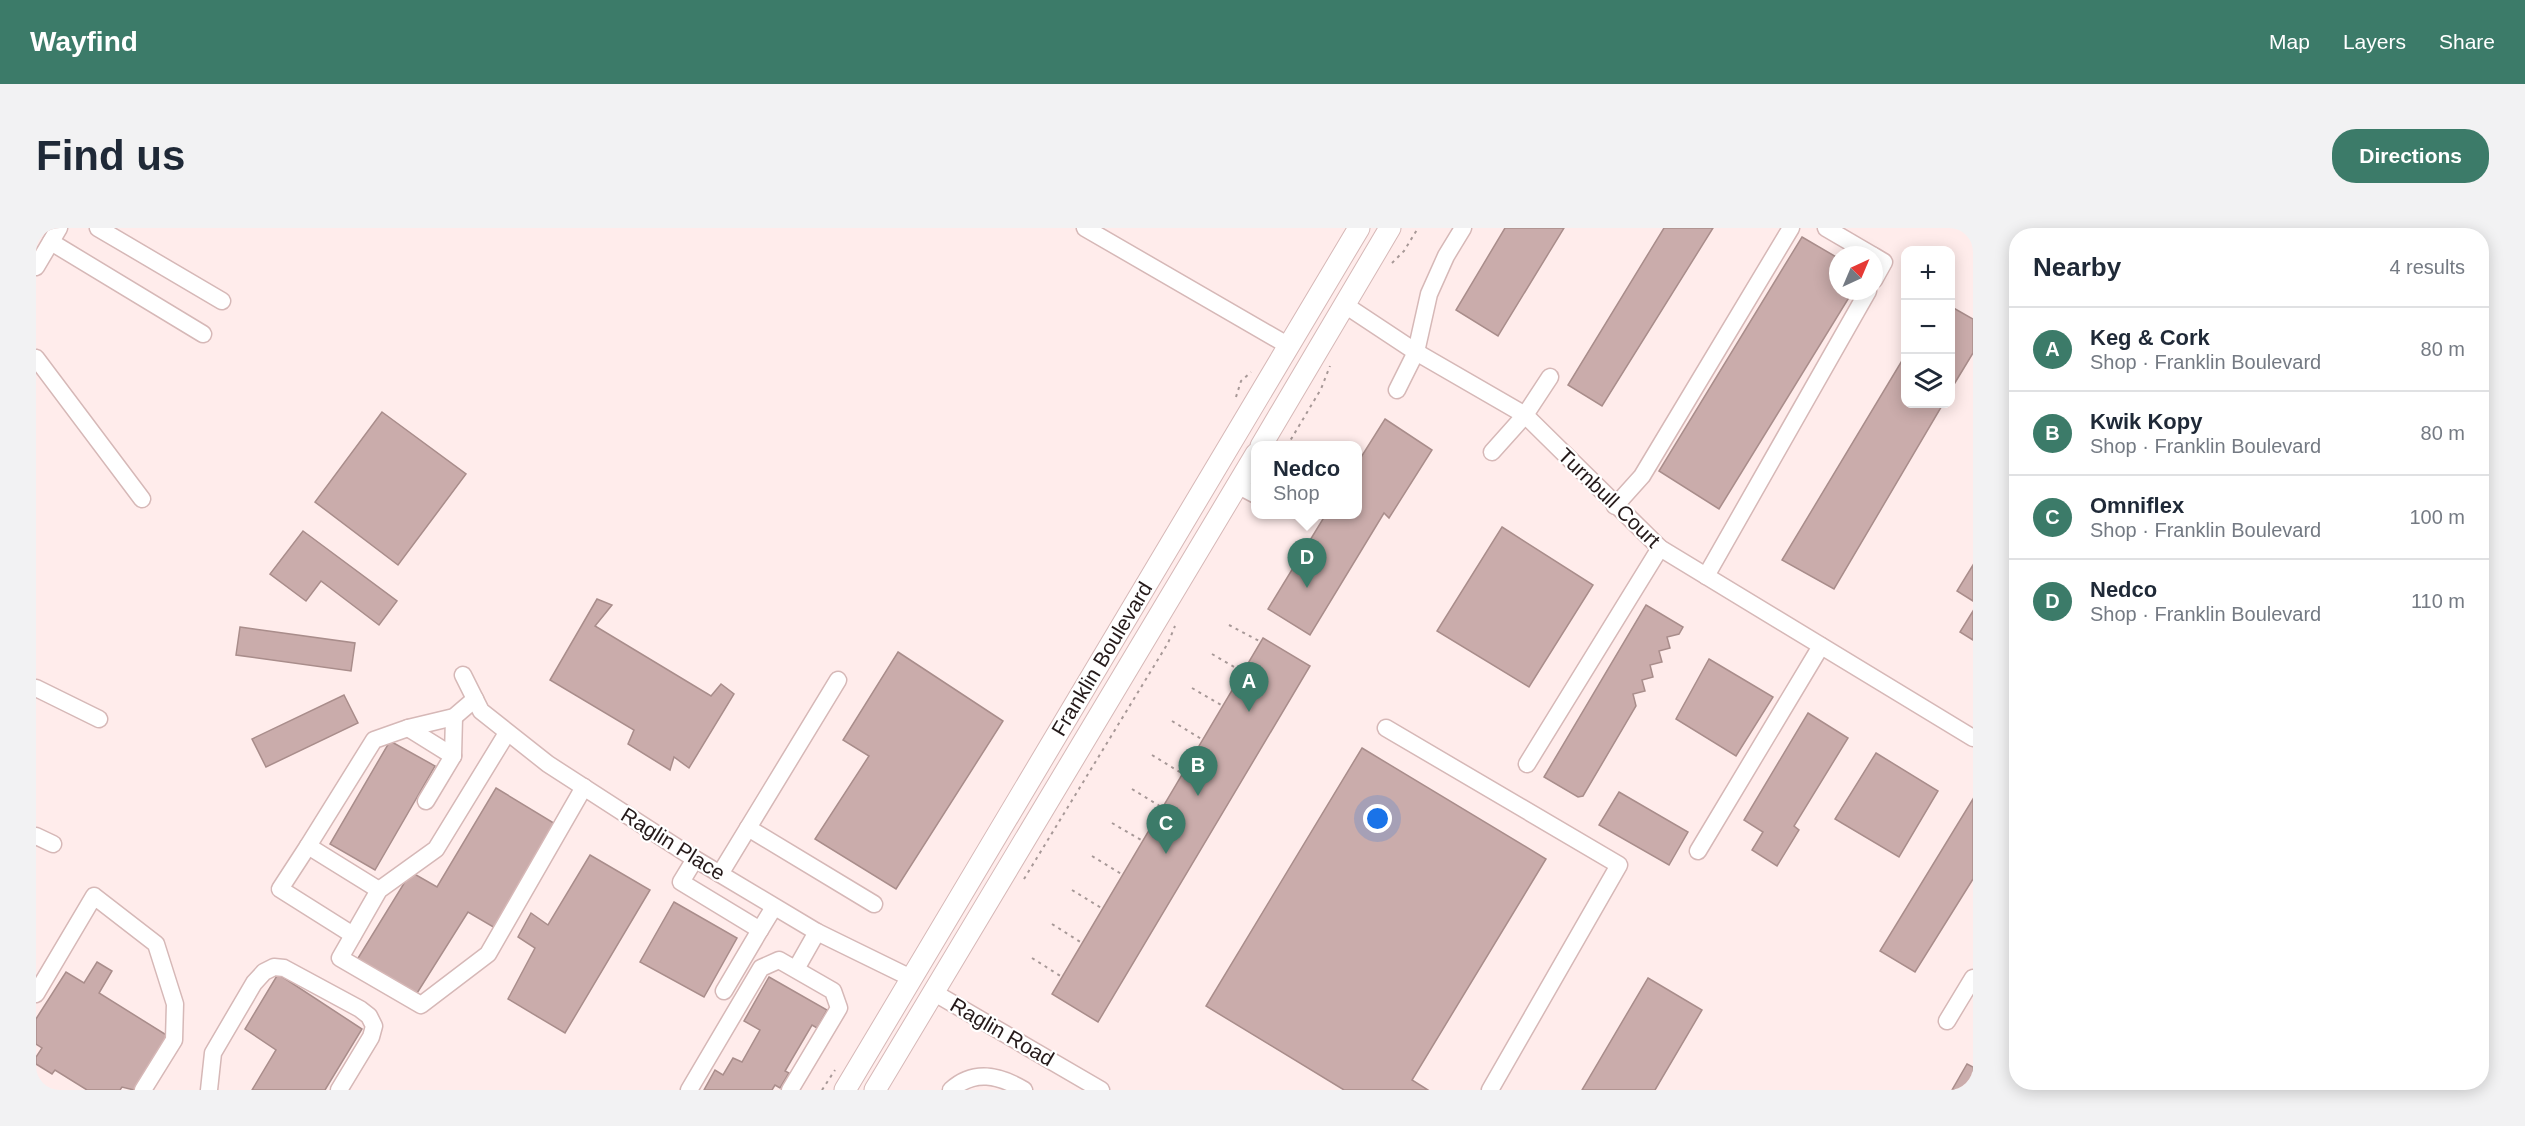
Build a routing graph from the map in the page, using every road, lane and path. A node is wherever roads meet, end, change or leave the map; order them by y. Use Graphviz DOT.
graph roads {
  1 [pos="98,228"];
  2 [pos="1085,228"];
  3 [pos="1359,228"];
  4 [pos="1390,228"];
  5 [pos="1418,228"];
  6 [pos="1463,228"];
  7 [pos="1791,228"];
  8 [pos="1826,228"];
  9 [pos="55,235"];
  10 [pos="1856,246"];
  11 [pos="36,267"];
  12 [pos="1387,267"];
  13 [pos="1863,300"];
  14 [pos="222,302"];
  15 [pos="1345,305"];
  16 [pos="203,334"];
  17 [pos="1289,346"];
  18 [pos="1416,352"];
  19 [pos="1334,357"];
  20 [pos="36,358"];
  21 [pos="1550,376"];
  22 [pos="1397,390"];
  23 [pos="1525,415"];
  24 [pos="1264,441"];
  25 [pos="1290,441"];
  26 [pos="1492,452"];
  27 [pos="1251,462"];
  28 [pos="1237,484"];
  29 [pos="1251,492"];
  30 [pos="142,499"];
  31 [pos="1615,506"];
  32 [pos="1660,548"];
  33 [pos="1706,576"];
  34 [pos="1229,625"];
  35 [pos="1261,642"];
  36 [pos="1821,646"];
  37 [pos="1212,654"];
  38 [pos="1243,672"];
  39 [pos="463,675"];
  40 [pos="838,680"];
  41 [pos="36,688"];
  42 [pos="1192,688"];
  43 [pos="474,699"];
  44 [pos="1223,706"];
  45 [pos="454,717"];
  46 [pos="99,719"];
  47 [pos="1172,721"];
  48 [pos="408,728"];
  49 [pos="1386,728"];
  50 [pos="507,733"];
  51 [pos="1973,738"];
  52 [pos="1203,740"];
  53 [pos="1152,755"];
  54 [pos="453,756"];
  55 [pos="1527,764"];
  56 [pos="1183,774"];
  57 [pos="584,787"];
  58 [pos="1132,789"];
  59 [pos="426,801"];
  60 [pos="1163,808"];
  61 [pos="1112,823"];
  62 [pos="748,828"];
  63 [pos="36,836"];
  64 [pos="1143,841"];
  65 [pos="53,844"];
  66 [pos="308,846"];
  67 [pos="1698,851"];
  68 [pos="1092,856"];
  69 [pos="695,859"];
  70 [pos="720,874"];
  71 [pos="1123,875"];
  72 [pos="379,890"];
  73 [pos="1072,890"];
  74 [pos="874,904"];
  75 [pos="774,907"];
  76 [pos="1103,909"];
  77 [pos="1052,924"];
  78 [pos="760,930"];
  79 [pos="817,932"];
  80 [pos="353,935"];
  81 [pos="1082,943"];
  82 [pos="1032,958"];
  83 [pos="795,969"];
  84 [pos="1062,977"];
  85 [pos="911,978"];
  86 [pos="1973,978"];
  87 [pos="724,992"];
  88 [pos="933,992"];
  89 [pos="36,994"];
  90 [pos="1947,1021"];
  91 [pos="143,1090"];
  92 [pos="209,1090"];
  93 [pos="339,1090"];
  94 [pos="689,1090"];
  95 [pos="790,1090"];
  96 [pos="845,1090"];
  97 [pos="875,1090"];
  98 [pos="951,1090"];
  99 [pos="1024,1090"];
  100 [pos="1101,1090"];
  101 [pos="1490,1090"];
  1 -- 14 [label="street"];
  2 -- 17 [label="street"];
  3 -- 17 [label="main road, Franklin Boulevard"];
  4 -- 15 [label="main road"];
  5 -- 12 [label="path"];
  6 -- 18 [label="street"];
  7 -- 31 [label="street"];
  8 -- 10 [label="street"];
  9 -- 11 [label="street"];
  9 -- 16 [label="street"];
  13 -- 33 [label="street"];
  15 -- 18 [label="street, Turnbull Court"];
  15 -- 24 [label="main road"];
  17 -- 85 [label="main road, Franklin Boulevard"];
  18 -- 22 [label="street"];
  18 -- 23 [label="street, Turnbull Court"];
  19 -- 25 [label="path"];
  20 -- 30 [label="street"];
  21 -- 23 [label="street"];
  23 -- 26 [label="street"];
  23 -- 31 [label="street, Turnbull Court"];
  27 -- 28 [label="main road, Franklin Boulevard"];
  28 -- 29 [label="street"];
  28 -- 88 [label="main road, Franklin Boulevard"];
  31 -- 32 [label="street, Turnbull Court"];
  32 -- 33 [label="street, Turnbull Court"];
  32 -- 55 [label="street"];
  33 -- 36 [label="street, Turnbull Court"];
  34 -- 35 [label="path"];
  36 -- 51 [label="street, Turnbull Court"];
  36 -- 67 [label="street"];
  37 -- 38 [label="path"];
  39 -- 43 [label="street, Raglin Place"];
  40 -- 62 [label="street"];
  41 -- 46 [label="street"];
  42 -- 44 [label="path"];
  43 -- 45 [label="street"];
  43 -- 50 [label="street, Raglin Place"];
  45 -- 48 [label="street"];
  45 -- 54 [label="street"];
  47 -- 52 [label="path"];
  48 -- 54 [label="street"];
  48 -- 66 [label="street"];
  49 -- 101 [label="street"];
  50 -- 57 [label="street, Raglin Place"];
  50 -- 72 [label="street"];
  53 -- 56 [label="path"];
  54 -- 59 [label="street"];
  57 -- 69 [label="street, Raglin Place"];
  57 -- 80 [label="street"];
  58 -- 60 [label="path"];
  61 -- 64 [label="path"];
  62 -- 70 [label="street"];
  62 -- 74 [label="street"];
  63 -- 65 [label="street"];
  66 -- 72 [label="street"];
  66 -- 80 [label="street"];
  68 -- 71 [label="path"];
  69 -- 70 [label="street, Raglin Place"];
  69 -- 78 [label="street"];
  70 -- 75 [label="street, Raglin Place"];
  72 -- 80 [label="street"];
  73 -- 76 [label="path"];
  75 -- 78 [label="street"];
  75 -- 79 [label="street, Raglin Place"];
  77 -- 81 [label="path"];
  78 -- 87 [label="street"];
  79 -- 83 [label="street"];
  79 -- 85 [label="street, Raglin Place"];
  82 -- 84 [label="path"];
  83 -- 94 [label="street"];
  83 -- 95 [label="street"];
  85 -- 96 [label="main road, Franklin Boulevard"];
  86 -- 90 [label="street"];
  88 -- 97 [label="main road, Franklin Boulevard"];
  88 -- 100 [label="street, Raglin Road"];
  89 -- 91 [label="street"];
  92 -- 93 [label="street"];
  98 -- 99 [label="street"];
}
